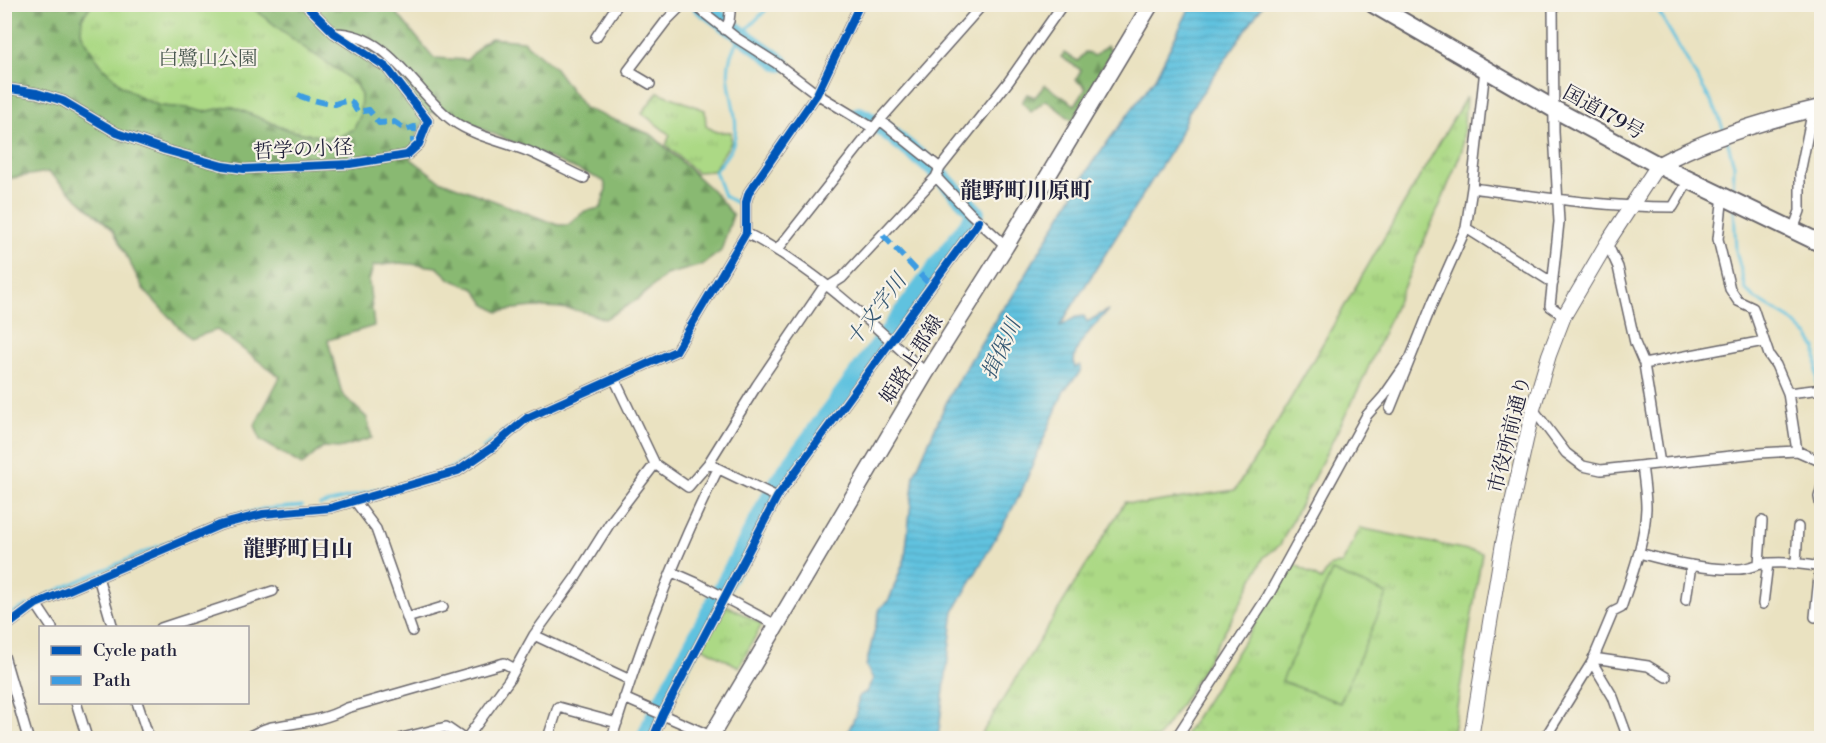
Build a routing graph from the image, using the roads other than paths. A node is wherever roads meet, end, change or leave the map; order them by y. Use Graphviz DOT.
graph roads {
  1 [pos="304,4"];
  2 [pos="618,4"];
  3 [pos="683,4"];
  4 [pos="693,4"];
  5 [pos="731,4"];
  6 [pos="860,4"];
  7 [pos="983,4"];
  8 [pos="1064,4"];
  9 [pos="1151,4"];
  10 [pos="1373,4"];
  11 [pos="1553,4"];
  12 [pos="725,30"];
  13 [pos="334,33"];
  14 [pos="596,37"];
  15 [pos="1483,68"];
  16 [pos="650,84"];
  17 [pos="4,88"];
  18 [pos="817,94"];
  19 [pos="1817,108"];
  20 [pos="1554,109"];
  21 [pos="877,124"];
  22 [pos="1658,165"];
  23 [pos="938,172"];
  24 [pos="584,178"];
  25 [pos="1689,180"];
  26 [pos="1472,188"];
  27 [pos="1723,195"];
  28 [pos="1558,200"];
  29 [pos="1631,207"];
  30 [pos="979,221"];
  31 [pos="1466,228"];
  32 [pos="1793,230"];
  33 [pos="746,233"];
  34 [pos="1607,243"];
  35 [pos="1821,244"];
  36 [pos="1006,246"];
  37 [pos="778,249"];
  38 [pos="1553,283"];
  39 [pos="827,286"];
  40 [pos="1564,316"];
  41 [pos="890,340"];
  42 [pos="1764,340"];
  43 [pos="1409,360"];
  44 [pos="1644,364"];
  45 [pos="926,373"];
  46 [pos="615,378"];
  47 [pos="1821,389"];
  48 [pos="1788,393"];
  49 [pos="1390,409"];
  50 [pos="1533,409"];
  51 [pos="1797,451"];
  52 [pos="1821,462"];
  53 [pos="655,464"];
  54 [pos="708,464"];
  55 [pos="1660,464"];
  56 [pos="1642,466"];
  57 [pos="718,469"];
  58 [pos="1821,486"];
  59 [pos="777,497"];
  60 [pos="355,501"];
  61 [pos="1821,513"];
  62 [pos="1762,521"];
  63 [pos="1798,527"];
  64 [pos="1639,553"];
  65 [pos="1796,563"];
  66 [pos="1763,564"];
  67 [pos="1691,565"];
  68 [pos="1821,567"];
  69 [pos="672,572"];
  70 [pos="98,577"];
  71 [pos="273,591"];
  72 [pos="723,598"];
  73 [pos="1686,600"];
  74 [pos="36,604"];
  75 [pos="1763,604"];
  76 [pos="443,607"];
  77 [pos="1815,617"];
  78 [pos="407,618"];
  79 [pos="776,625"];
  80 [pos="51,626"];
  81 [pos="113,626"];
  82 [pos="164,626"];
  83 [pos="4,628"];
  84 [pos="412,632"];
  85 [pos="534,635"];
  86 [pos="4,656"];
  87 [pos="1593,660"];
  88 [pos="515,669"];
  89 [pos="1666,677"];
  90 [pos="630,680"];
  91 [pos="624,698"];
  92 [pos="76,704"];
  93 [pos="139,704"];
  94 [pos="661,713"];
  95 [pos="617,723"];
  96 [pos="710,737"];
  97 [pos="28,738"];
  98 [pos="87,738"];
  99 [pos="149,738"];
  100 [pos="244,738"];
  101 [pos="402,738"];
  102 [pos="462,738"];
  103 [pos="467,738"];
  104 [pos="548,738"];
  105 [pos="612,738"];
  106 [pos="653,738"];
  107 [pos="1176,738"];
  108 [pos="1471,738"];
  109 [pos="1545,738"];
  110 [pos="1628,738"];
  1 -- 13 [label="street, 哲学の小径"];
  2 -- 14 [label="street"];
  3 -- 16 [label="street"];
  4 -- 12 [label="street"];
  5 -- 12 [label="street"];
  6 -- 18 [label="street"];
  7 -- 21 [label="street"];
  8 -- 23 [label="street"];
  9 -- 36 [label="main road, 姫路上郡線"];
  10 -- 15 [label="highway, 国道179号"];
  11 -- 20 [label="street"];
  12 -- 18 [label="street"];
  13 -- 17 [label="street, 哲学の小径"];
  13 -- 24 [label="street"];
  15 -- 20 [label="highway, 国道179号"];
  15 -- 26 [label="street"];
  18 -- 21 [label="street"];
  18 -- 33 [label="street"];
  19 -- 22 [label="main road"];
  19 -- 32 [label="street"];
  20 -- 22 [label="highway, 国道179号"];
  20 -- 28 [label="street"];
  21 -- 23 [label="street"];
  21 -- 37 [label="street"];
  22 -- 25 [label="highway, 国道179号"];
  22 -- 29 [label="street, 市役所前通り"];
  23 -- 30 [label="street"];
  23 -- 39 [label="street"];
  25 -- 27 [label="highway, 国道179号"];
  25 -- 29 [label="street"];
  26 -- 28 [label="street"];
  26 -- 31 [label="street"];
  27 -- 32 [label="highway, 国道179号"];
  27 -- 42 [label="street"];
  28 -- 29 [label="street"];
  28 -- 38 [label="street"];
  29 -- 34 [label="street, 市役所前通り"];
  30 -- 36 [label="street"];
  30 -- 41 [label="street"];
  31 -- 38 [label="street"];
  31 -- 43 [label="street"];
  32 -- 35 [label="highway, 国道179号"];
  33 -- 37 [label="street"];
  33 -- 46 [label="street"];
  34 -- 40 [label="street, 市役所前通り"];
  34 -- 44 [label="street"];
  36 -- 45 [label="main road, 姫路上郡線"];
  37 -- 39 [label="street"];
  38 -- 40 [label="street"];
  39 -- 41 [label="street"];
  39 -- 54 [label="street"];
  40 -- 50 [label="street, 市役所前通り"];
  41 -- 45 [label="street"];
  41 -- 59 [label="street"];
  42 -- 44 [label="street"];
  42 -- 48 [label="street"];
  43 -- 49 [label="street"];
  43 -- 107 [label="street"];
  44 -- 55 [label="street"];
  45 -- 79 [label="main road, 姫路上郡線"];
  46 -- 53 [label="street"];
  46 -- 60 [label="street"];
  47 -- 48 [label="street"];
  48 -- 51 [label="street"];
  50 -- 56 [label="street"];
  50 -- 108 [label="street, 市役所前通り"];
  51 -- 52 [label="street"];
  51 -- 55 [label="street"];
  53 -- 54 [label="street"];
  53 -- 85 [label="street"];
  54 -- 57 [label="street"];
  55 -- 56 [label="street"];
  56 -- 64 [label="street"];
  57 -- 59 [label="street"];
  57 -- 69 [label="street"];
  58 -- 61 [label="street"];
  59 -- 72 [label="street"];
  60 -- 70 [label="street"];
  60 -- 78 [label="street"];
  62 -- 66 [label="street"];
  63 -- 65 [label="street"];
  64 -- 67 [label="street"];
  64 -- 87 [label="street"];
  65 -- 66 [label="street"];
  65 -- 68 [label="street"];
  66 -- 67 [label="street"];
  66 -- 75 [label="street"];
  67 -- 73 [label="street"];
  68 -- 77 [label="street"];
  69 -- 72 [label="street"];
  69 -- 90 [label="street"];
  70 -- 74 [label="street"];
  70 -- 81 [label="street"];
  71 -- 82 [label="street"];
  72 -- 79 [label="street"];
  72 -- 94 [label="street"];
  74 -- 80 [label="street"];
  74 -- 83 [label="street"];
  76 -- 78 [label="street"];
  78 -- 84 [label="street"];
  79 -- 96 [label="main road, 姫路上郡線"];
  85 -- 88 [label="street"];
  85 -- 90 [label="street"];
  86 -- 97 [label="street"];
  87 -- 89 [label="street"];
  87 -- 109 [label="street"];
  87 -- 110 [label="street"];
  88 -- 100 [label="street"];
  88 -- 103 [label="street"];
  90 -- 91 [label="street"];
  91 -- 94 [label="street"];
  91 -- 95 [label="street"];
  92 -- 98 [label="street"];
  93 -- 99 [label="street"];
  94 -- 96 [label="street"];
  94 -- 106 [label="street"];
  95 -- 104 [label="street"];
  95 -- 105 [label="street"];
  101 -- 102 [label="street"];
}
